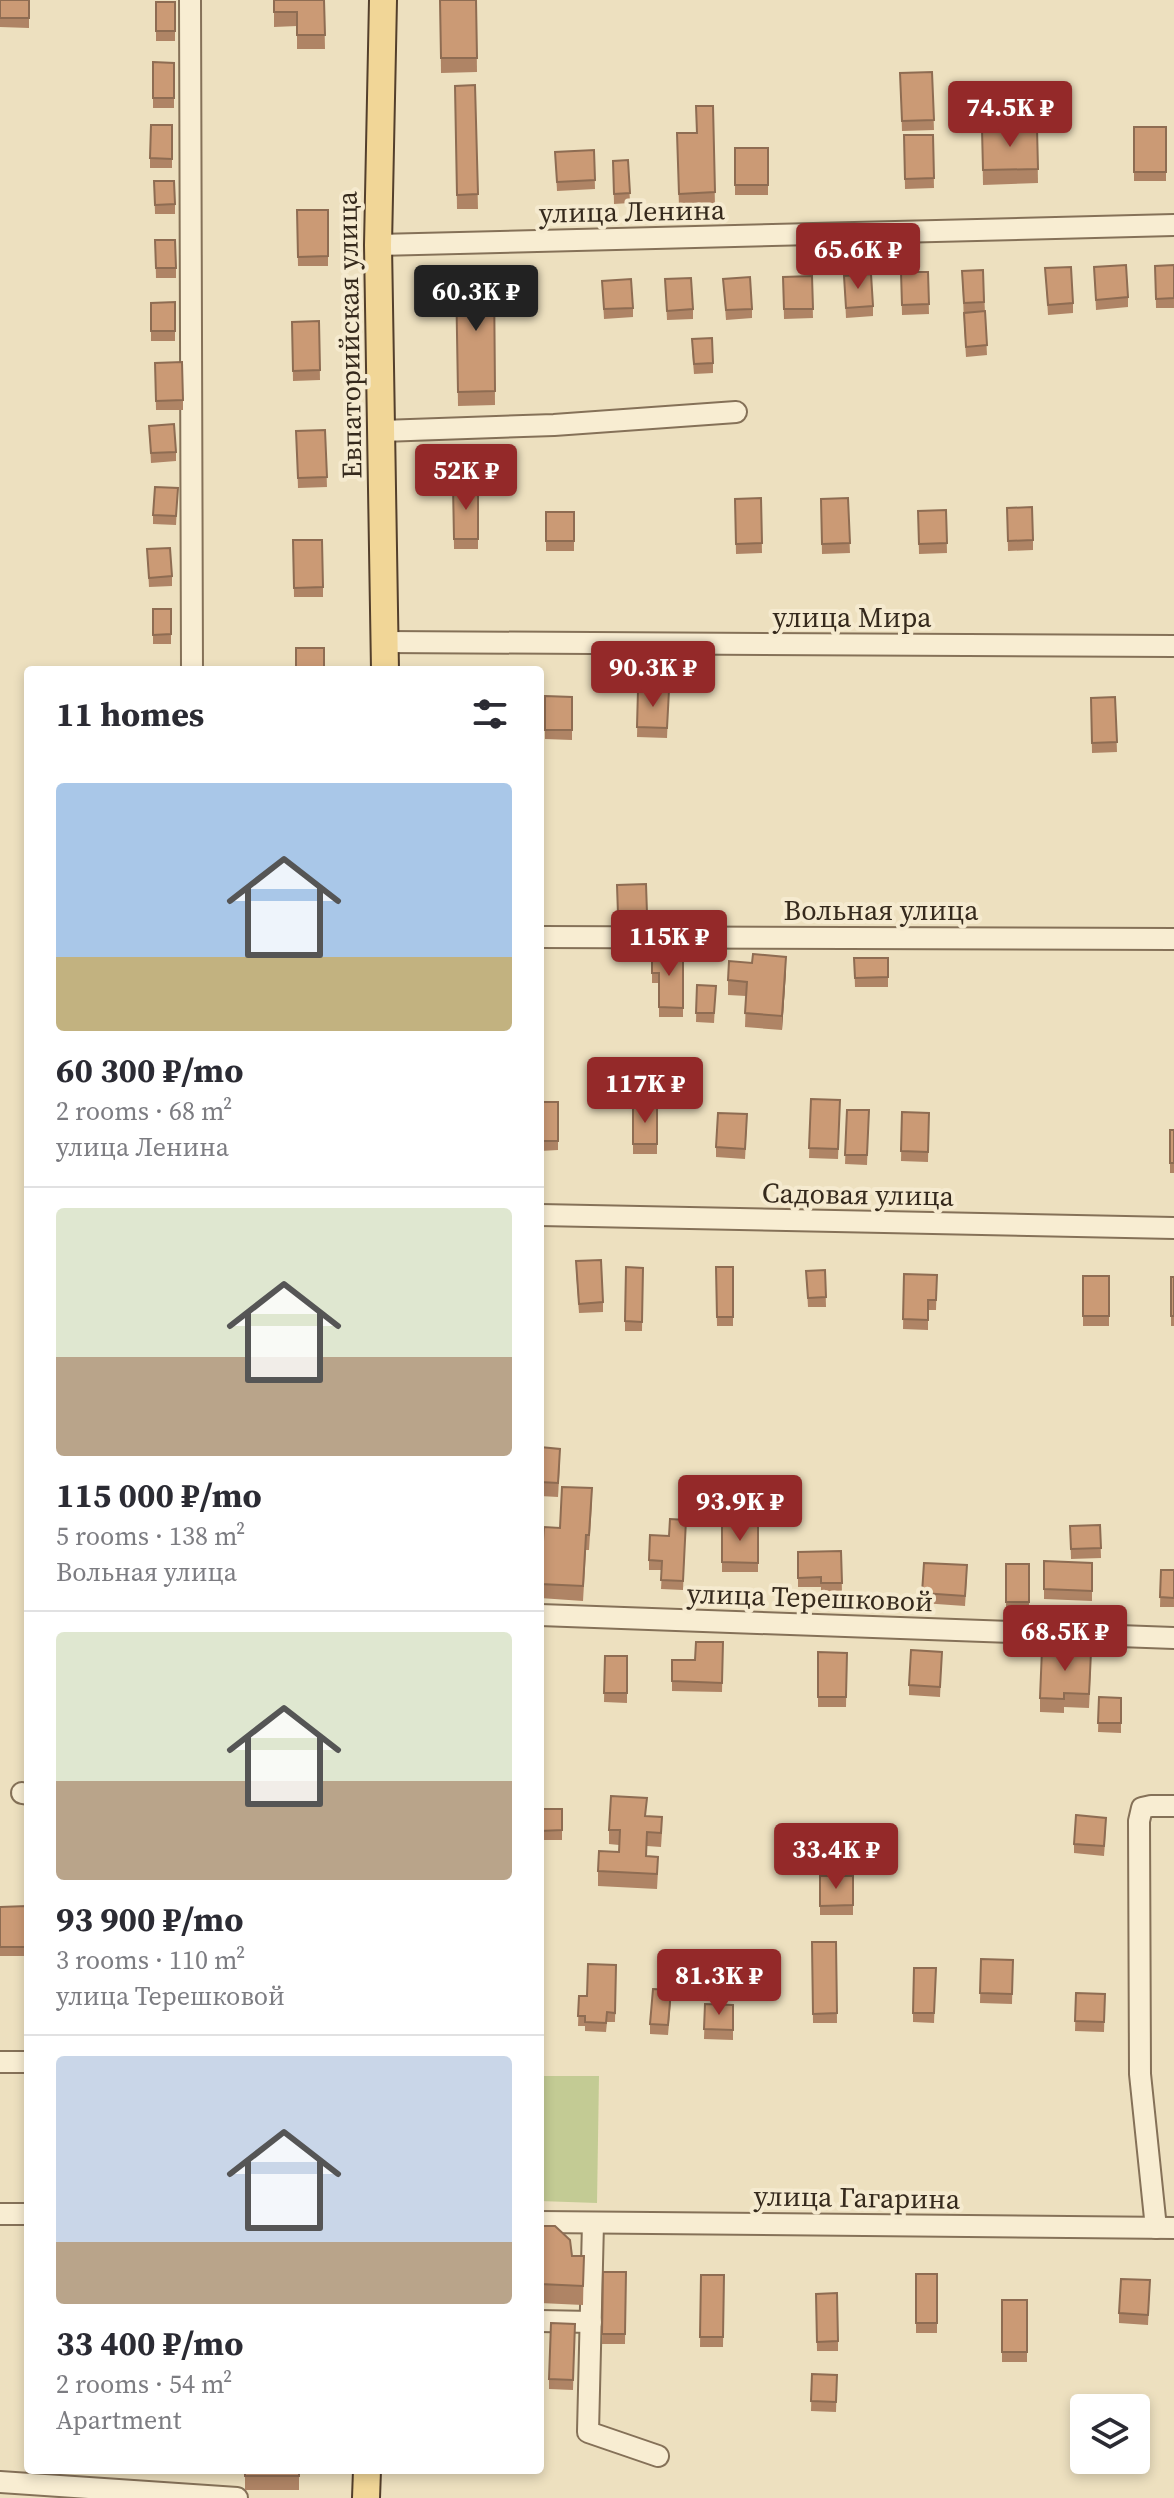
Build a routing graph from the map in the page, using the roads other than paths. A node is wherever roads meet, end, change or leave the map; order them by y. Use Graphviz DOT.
graph roads {
  1 [pos="190,0"];
  2 [pos="383,0"];
  3 [pos="1174,225"];
  4 [pos="378,245"];
  5 [pos="736,412"];
  6 [pos="382,431"];
  7 [pos="385,642"];
  8 [pos="1174,646"];
  9 [pos="192,666"];
  10 [pos="385,666"];
  11 [pos="544,937"];
  12 [pos="1174,939"];
  13 [pos="544,1215"];
  14 [pos="1174,1228"];
  15 [pos="544,1615"];
  16 [pos="1174,1638"];
  17 [pos="1174,1806"];
  18 [pos="0,2062"];
  19 [pos="24,2062"];
  20 [pos="0,2214"];
  21 [pos="24,2214"];
  22 [pos="544,2222"];
  23 [pos="593,2223"];
  24 [pos="1165,2228"];
  25 [pos="544,2321"];
  26 [pos="591,2322"];
  27 [pos="658,2456"];
  28 [pos="367,2474"];
  29 [pos="0,2482"];
  30 [pos="237,2498"];
  31 [pos="366,2498"];
  1 -- 9 [label="street"];
  2 -- 4 [label="main road, Евпаторийская улица"];
  3 -- 4 [label="street, улица Ленина"];
  4 -- 6 [label="main road, Евпаторийская улица"];
  5 -- 6 [label="street"];
  6 -- 7 [label="main road, Евпаторийская улица"];
  7 -- 8 [label="street, улица Мира"];
  7 -- 10 [label="main road, Евпаторийская улица"];
  11 -- 12 [label="street, Вольная улица"];
  13 -- 14 [label="street, Садовая улица"];
  15 -- 16 [label="street, улица Терешковой"];
  17 -- 24 [label="street"];
  18 -- 19 [label="street"];
  20 -- 21 [label="street"];
  22 -- 23 [label="street, улица Гагарина"];
  23 -- 24 [label="street, улица Гагарина"];
  23 -- 26 [label="street"];
  25 -- 26 [label="street"];
  26 -- 27 [label="street"];
  28 -- 31 [label="main road"];
  29 -- 30 [label="street"];
}
